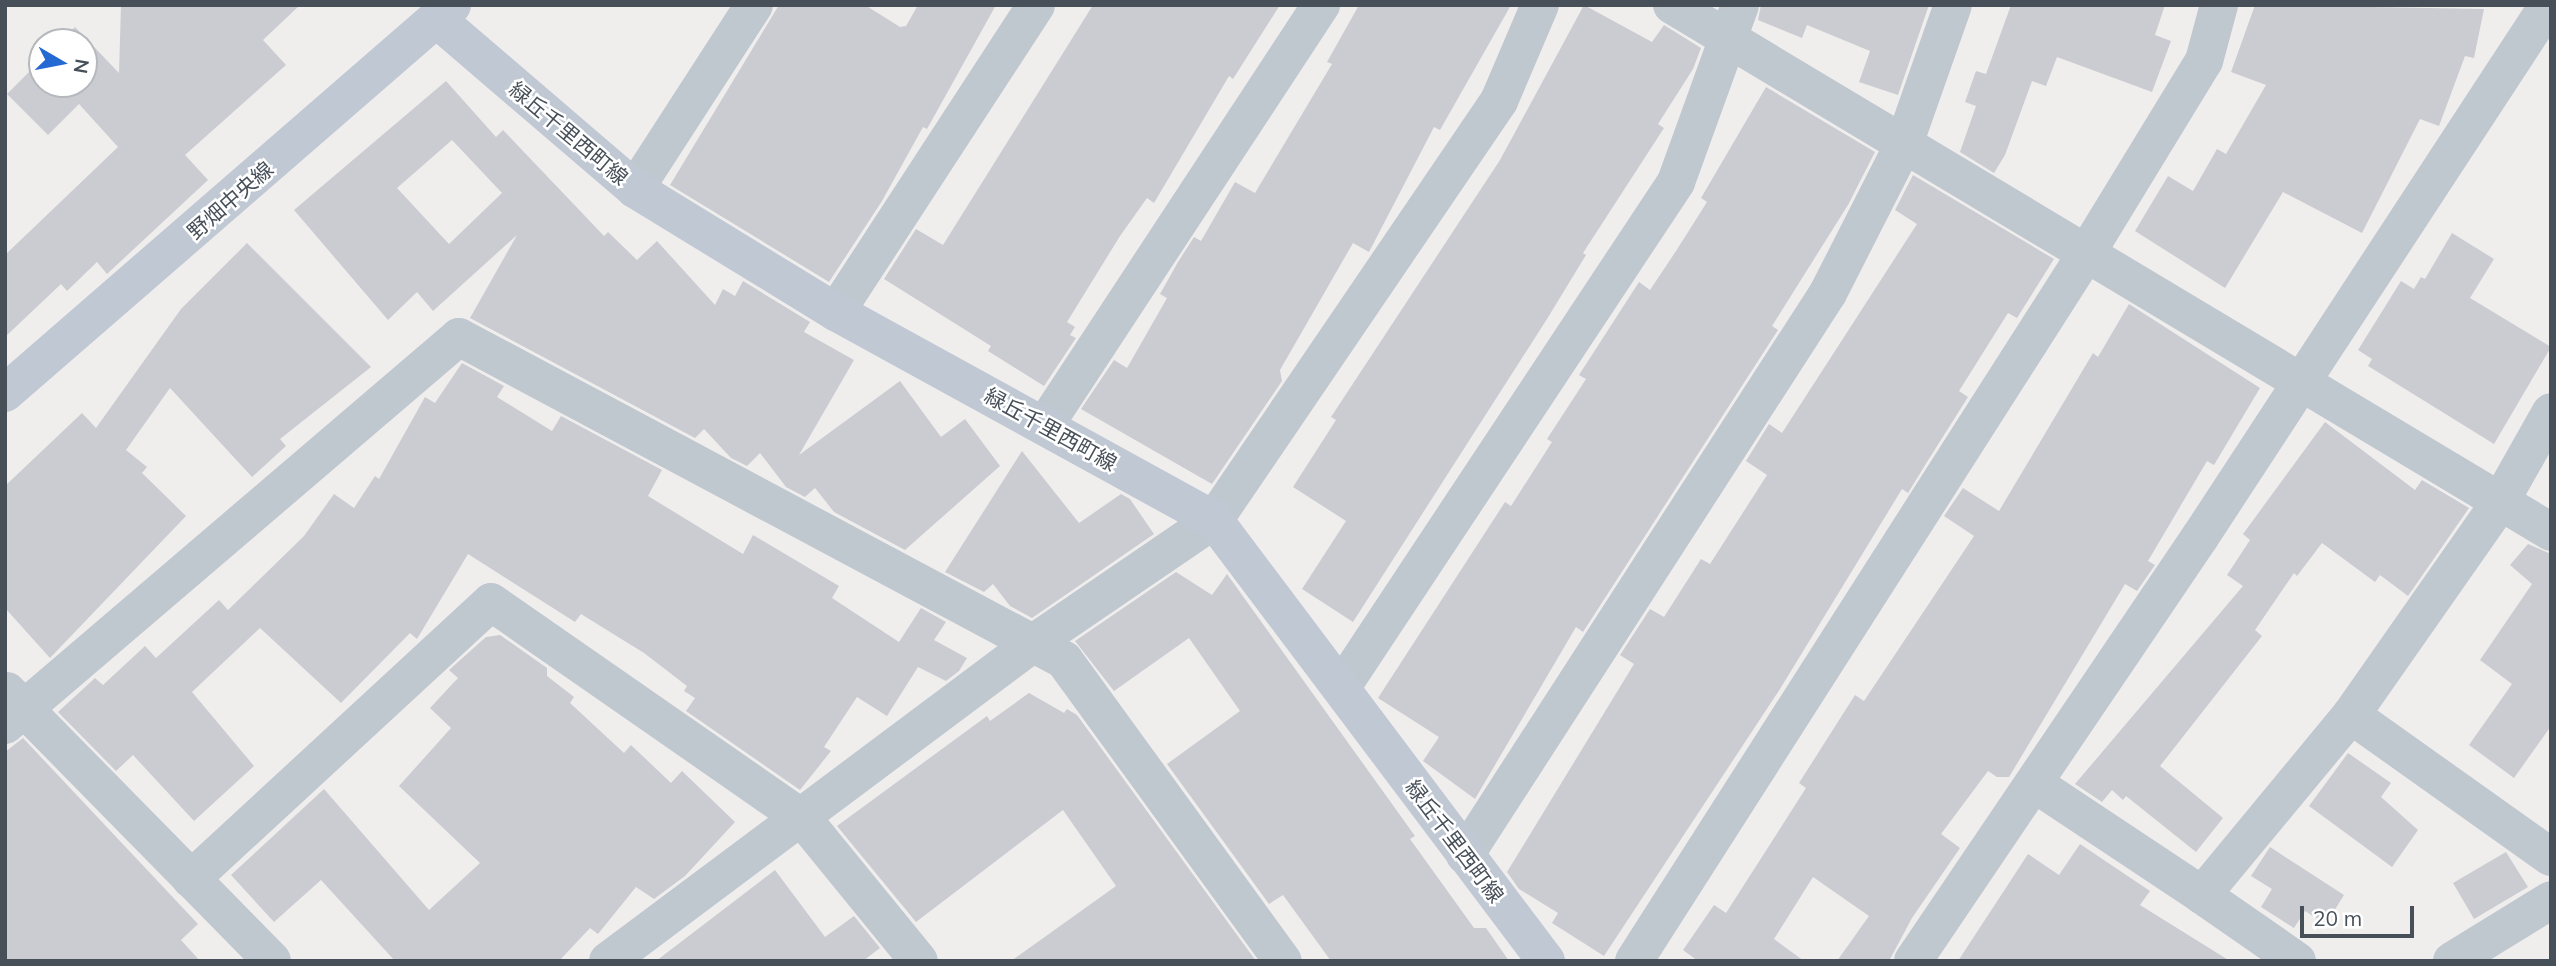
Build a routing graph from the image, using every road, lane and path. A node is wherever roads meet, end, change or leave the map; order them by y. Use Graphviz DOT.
graph roads {
  1 [pos="754,5"];
  2 [pos="1036,5"];
  3 [pos="1321,5"];
  4 [pos="1539,5"];
  5 [pos="1672,5"];
  6 [pos="1953,5"];
  7 [pos="2220,5"];
  8 [pos="2547,7"];
  9 [pos="438,11"];
  10 [pos="1735,22"];
  11 [pos="1904,145"];
  12 [pos="635,189"];
  13 [pos="2087,254"];
  14 [pos="836,312"];
  15 [pos="2301,382"];
  16 [pos="5,393"];
  17 [pos="2551,412"];
  18 [pos="1045,425"];
  19 [pos="2500,502"];
  20 [pos="1214,520"];
  21 [pos="2551,532"];
  22 [pos="1032,644"];
  23 [pos="1341,688"];
  24 [pos="11,708"];
  25 [pos="2351,715"];
  26 [pos="2035,784"];
  27 [pos="803,819"];
  28 [pos="1465,855"];
  29 [pos="2551,857"];
  30 [pos="191,878"];
  31 [pos="2202,895"];
  32 [pos="2551,900"];
  33 [pos="272,961"];
  34 [pos="608,961"];
  35 [pos="919,961"];
  36 [pos="1283,961"];
  37 [pos="1546,961"];
  38 [pos="1634,961"];
  39 [pos="1913,961"];
  40 [pos="2297,961"];
  41 [pos="2452,961"];
  1 -- 12 [label="street"];
  2 -- 14 [label="street"];
  3 -- 18 [label="street"];
  4 -- 20 [label="street"];
  5 -- 10 [label="street"];
  6 -- 11 [label="street"];
  7 -- 13 [label="street"];
  8 -- 15 [label="street"];
  9 -- 12 [label="street, 緑丘千里西町線"];
  9 -- 16 [label="street, 野畑中央線"];
  10 -- 11 [label="street"];
  10 -- 23 [label="street"];
  11 -- 13 [label="street"];
  11 -- 28 [label="street"];
  12 -- 14 [label="street, 緑丘千里西町線"];
  13 -- 15 [label="street"];
  13 -- 38 [label="street"];
  14 -- 18 [label="street, 緑丘千里西町線"];
  15 -- 19 [label="street"];
  15 -- 26 [label="street"];
  17 -- 19 [label="street"];
  18 -- 20 [label="street, 緑丘千里西町線"];
  19 -- 21 [label="street"];
  19 -- 25 [label="street"];
  20 -- 22 [label="street"];
  20 -- 23 [label="street, 緑丘千里西町線"];
  22 -- 24 [label="street"];
  22 -- 27 [label="street"];
  22 -- 36 [label="street"];
  23 -- 28 [label="street, 緑丘千里西町線"];
  24 -- 30 [label="street"];
  25 -- 29 [label="street"];
  25 -- 31 [label="street"];
  26 -- 31 [label="street"];
  26 -- 39 [label="street"];
  27 -- 30 [label="street"];
  27 -- 34 [label="street"];
  27 -- 35 [label="street"];
  28 -- 37 [label="street, 緑丘千里西町線"];
  30 -- 33 [label="street"];
  31 -- 40 [label="street"];
  32 -- 41 [label="street"];
}
